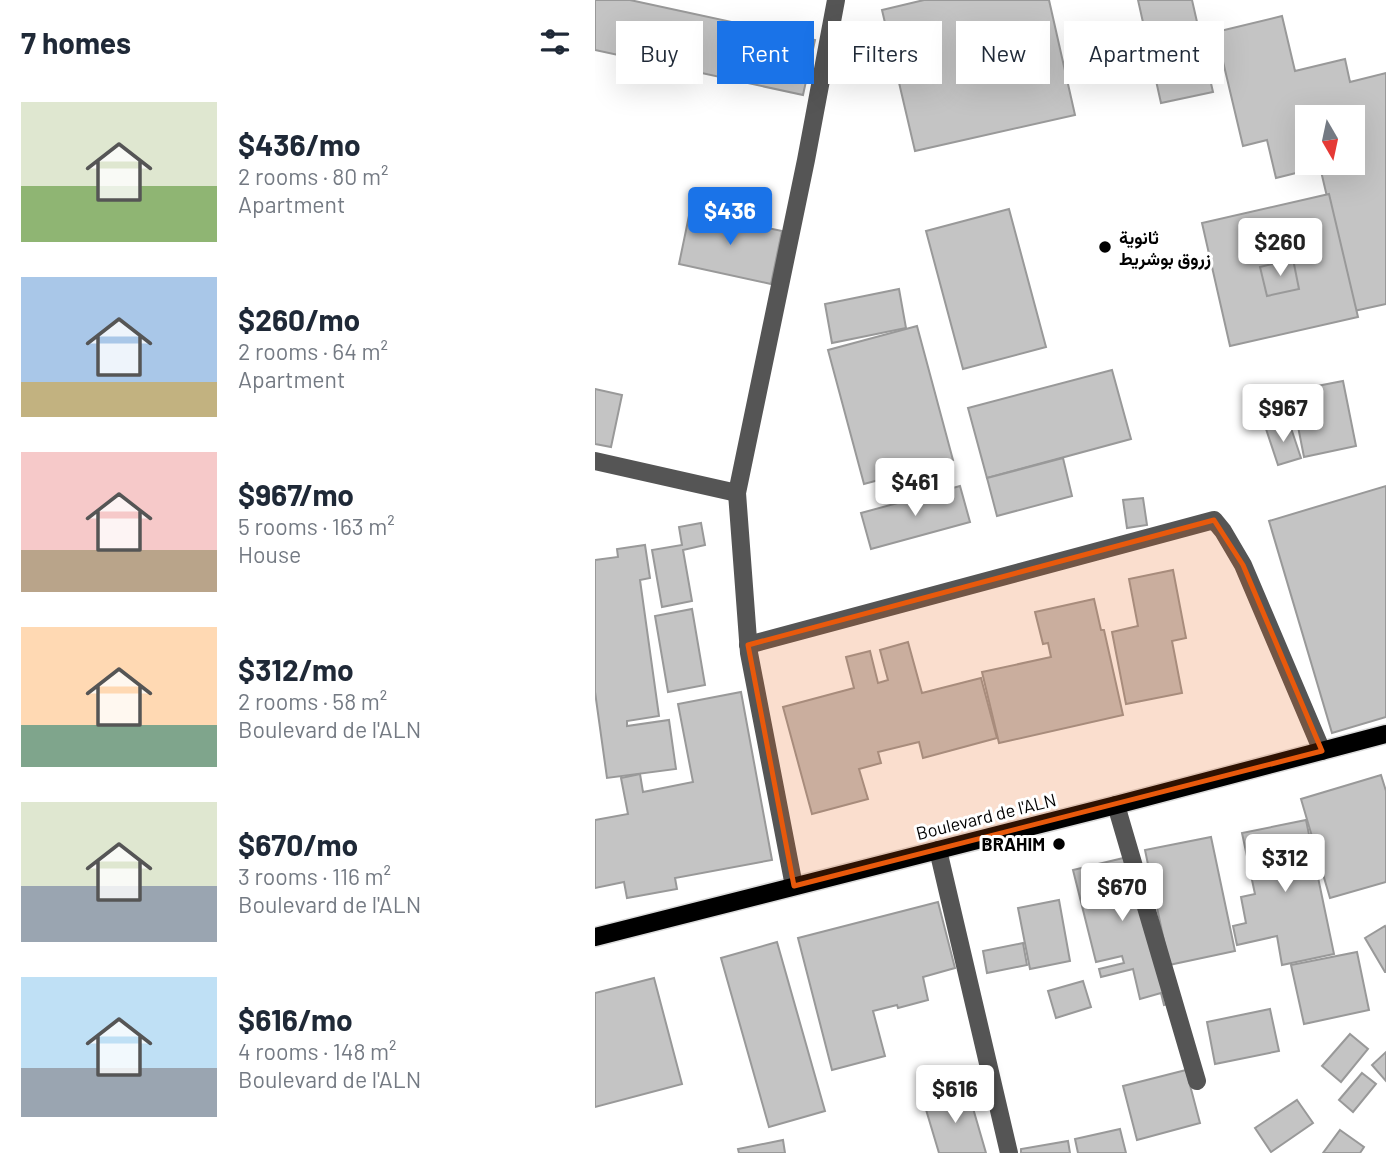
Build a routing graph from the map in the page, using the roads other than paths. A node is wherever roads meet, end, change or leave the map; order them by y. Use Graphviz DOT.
graph roads {
  1 [pos="836,0"];
  2 [pos="595,461"];
  3 [pos="737,492"];
  4 [pos="748,645"];
  5 [pos="1386,734"];
  6 [pos="1322,751"];
  7 [pos="1116,805"];
  8 [pos="938,850"];
  9 [pos="794,886"];
  10 [pos="595,937"];
  11 [pos="1197,1081"];
  12 [pos="1009,1153"];
  1 -- 3 [label="street"];
  2 -- 3 [label="street"];
  3 -- 4 [label="street"];
  4 -- 6 [label="street"];
  4 -- 9 [label="street"];
  5 -- 6 [label="main road, Boulevard de l'ALN"];
  6 -- 7 [label="main road, Boulevard de l'ALN"];
  7 -- 8 [label="main road, Boulevard de l'ALN"];
  7 -- 11 [label="street"];
  8 -- 9 [label="main road, Boulevard de l'ALN"];
  8 -- 12 [label="street"];
  9 -- 10 [label="main road, Boulevard de l'ALN"];
}
